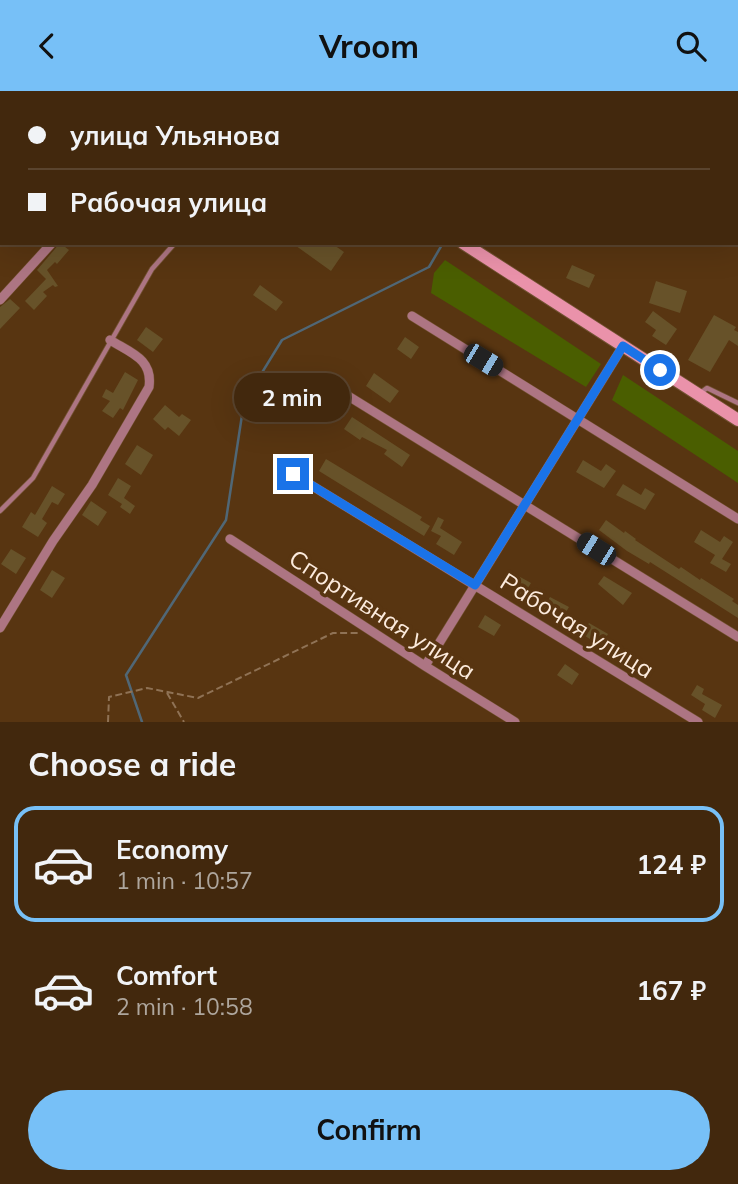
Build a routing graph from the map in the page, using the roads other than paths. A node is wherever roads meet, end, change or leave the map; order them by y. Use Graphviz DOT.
graph roads {
  1 [pos="50,245"];
  2 [pos="174,245"];
  3 [pos="466,245"];
  4 [pos="0,300"];
  5 [pos="412,316"];
  6 [pos="110,340"];
  7 [pos="623,346"];
  8 [pos="345,394"];
  9 [pos="698,394"];
  10 [pos="738,403"];
  11 [pos="578,418"];
  12 [pos="738,420"];
  13 [pos="293,474"];
  14 [pos="525,505"];
  15 [pos="0,511"];
  16 [pos="738,519"];
  17 [pos="230,539"];
  18 [pos="475,585"];
  19 [pos="0,628"];
  20 [pos="738,637"];
  21 [pos="425,666"];
  22 [pos="515,722"];
  23 [pos="698,722"];
  1 -- 4 [label="street"];
  2 -- 6 [label="lane"];
  3 -- 7 [label="main road"];
  5 -- 11 [label="street"];
  6 -- 15 [label="lane"];
  6 -- 19 [label="street"];
  7 -- 9 [label="main road"];
  7 -- 11 [label="street"];
  8 -- 14 [label="street"];
  9 -- 10 [label="lane"];
  9 -- 12 [label="main road"];
  11 -- 14 [label="street"];
  11 -- 16 [label="street"];
  13 -- 18 [label="street, Рабочая улица"];
  14 -- 18 [label="street"];
  14 -- 20 [label="street"];
  17 -- 21 [label="street, Спортивная улица"];
  18 -- 21 [label="street"];
  18 -- 23 [label="street, Рабочая улица"];
  21 -- 22 [label="street, Спортивная улица"];
}
